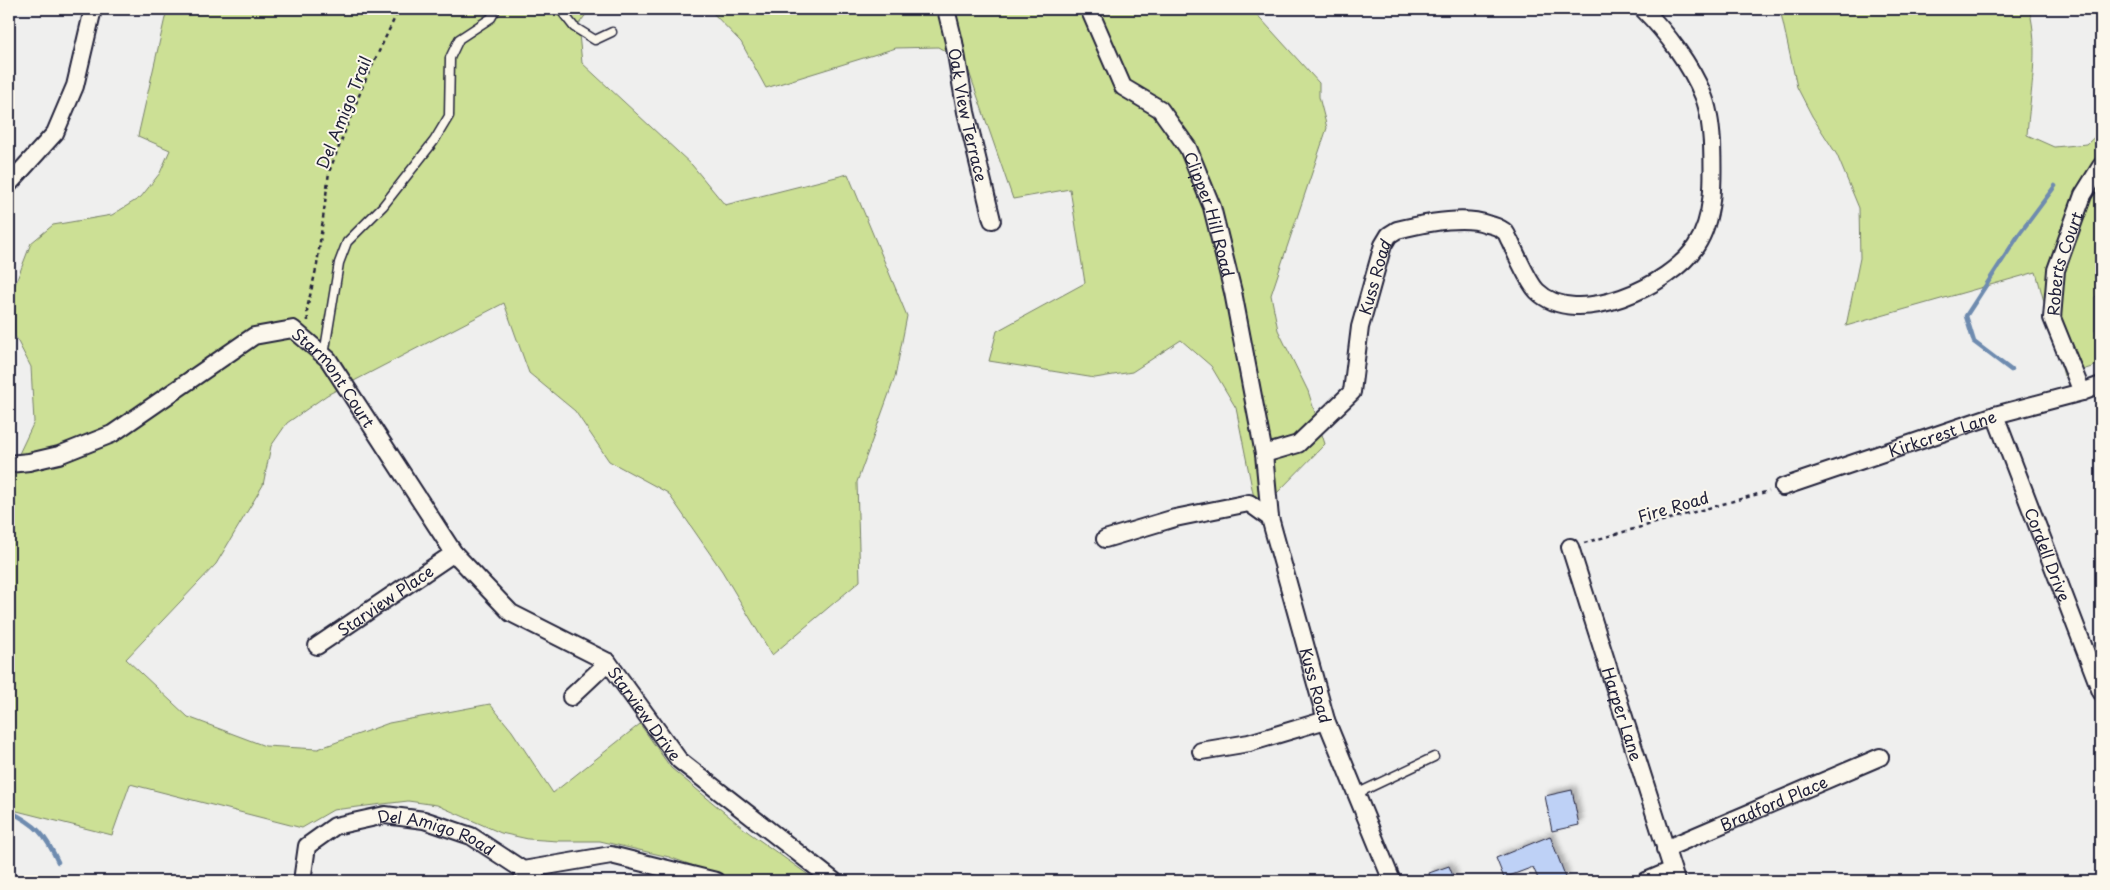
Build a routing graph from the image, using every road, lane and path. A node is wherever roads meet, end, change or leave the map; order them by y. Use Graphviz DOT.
graph roads {
  1 [pos="93,9"];
  2 [pos="399,9"];
  3 [pos="496,9"];
  4 [pos="560,9"];
  5 [pos="946,9"];
  6 [pos="1089,9"];
  7 [pos="1643,9"];
  8 [pos="612,32"];
  9 [pos="2101,166"];
  10 [pos="10,181"];
  11 [pos="992,220"];
  12 [pos="318,350"];
  13 [pos="2101,385"];
  14 [pos="2082,392"];
  15 [pos="1995,414"];
  16 [pos="1264,454"];
  17 [pos="9,457"];
  18 [pos="29,462"];
  19 [pos="9,464"];
  20 [pos="1782,487"];
  21 [pos="1270,518"];
  22 [pos="1105,539"];
  23 [pos="1570,547"];
  24 [pos="454,553"];
  25 [pos="317,646"];
  26 [pos="608,662"];
  27 [pos="2101,692"];
  28 [pos="571,697"];
  29 [pos="1326,720"];
  30 [pos="1201,751"];
  31 [pos="1434,757"];
  32 [pos="1880,757"];
  33 [pos="1356,794"];
  34 [pos="1665,849"];
  35 [pos="518,876"];
  36 [pos="1674,876"];
  37 [pos="302,881"];
  38 [pos="716,881"];
  39 [pos="834,881"];
  40 [pos="1392,881"];
  41 [pos="1646,881"];
  1 -- 10 [label="street"];
  2 -- 12 [label="path, Del Amigo Trail"];
  3 -- 12 [label="lane"];
  4 -- 8 [label="lane"];
  5 -- 11 [label="street, Oak View Terrace"];
  6 -- 16 [label="street, Clipper Hill Road"];
  7 -- 16 [label="street, Kuss Road"];
  9 -- 14 [label="street, Roberts Court"];
  12 -- 18 [label="street, Starmont Court"];
  12 -- 24 [label="street, Starmont Court"];
  13 -- 14 [label="street, Kirkcrest Lane"];
  14 -- 15 [label="street, Kirkcrest Lane"];
  15 -- 20 [label="street, Kirkcrest Lane"];
  15 -- 27 [label="street, Cordell Drive"];
  16 -- 21 [label="street, Kuss Road"];
  17 -- 18 [label="street, Starmont Court"];
  18 -- 19 [label="street, Starmont Court"];
  20 -- 23 [label="path, Fire Road"];
  21 -- 22 [label="street"];
  21 -- 29 [label="street, Kuss Road"];
  23 -- 34 [label="street, Harper Lane"];
  24 -- 25 [label="street, Starview Place"];
  24 -- 26 [label="street, Starview Drive"];
  26 -- 28 [label="street"];
  26 -- 39 [label="street, Starview Drive"];
  29 -- 30 [label="street"];
  29 -- 33 [label="street, Kuss Road"];
  31 -- 33 [label="lane"];
  32 -- 34 [label="street, Bradford Place"];
  33 -- 40 [label="street, Kuss Road"];
  34 -- 36 [label="street, Harper Lane"];
  35 -- 37 [label="street, Del Amigo Road"];
  35 -- 38 [label="street, Del Amigo Road"];
  36 -- 41 [label="street"];
}
